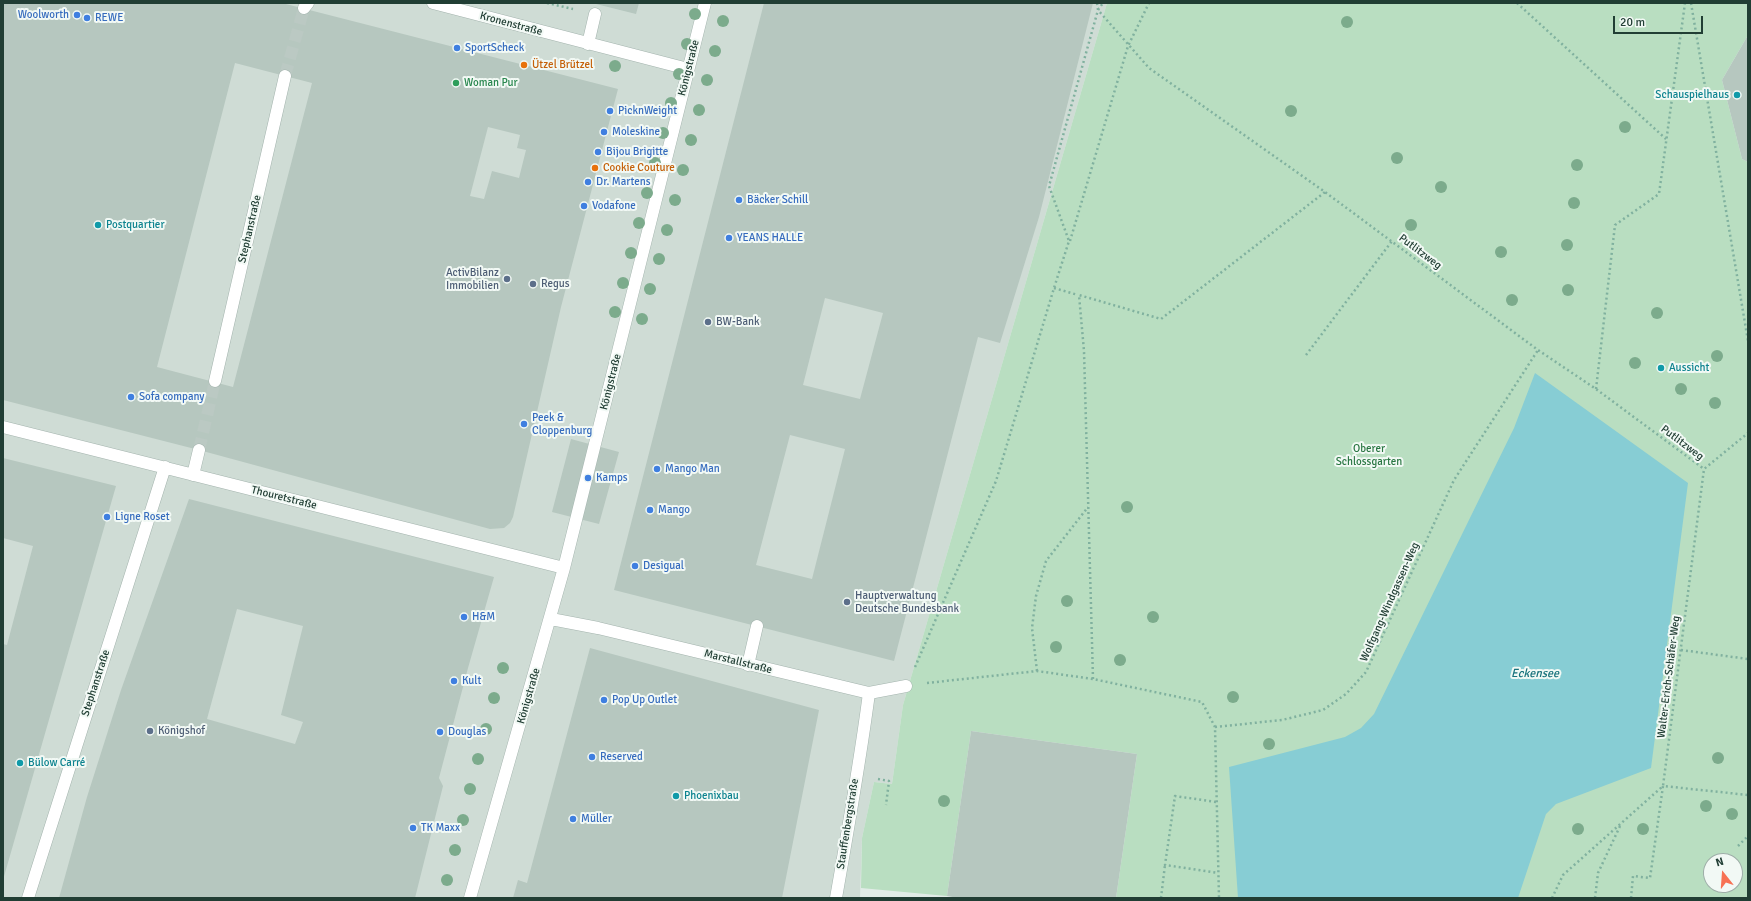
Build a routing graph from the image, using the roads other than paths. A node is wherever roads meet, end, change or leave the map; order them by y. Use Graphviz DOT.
graph roads {
  1 [pos="433,3"];
  2 [pos="705,3"];
  3 [pos="595,14"];
  4 [pos="588,44"];
  5 [pos="688,69"];
  6 [pos="285,76"];
  7 [pos="215,382"];
  8 [pos="3,427"];
  9 [pos="199,450"];
  10 [pos="164,467"];
  11 [pos="193,474"];
  12 [pos="564,568"];
  13 [pos="551,619"];
  14 [pos="757,626"];
  15 [pos="748,665"];
  16 [pos="906,686"];
  17 [pos="869,693"];
  18 [pos="28,898"];
  19 [pos="470,898"];
  20 [pos="836,898"];
  1 -- 4 [label="street, Kronenstraße"];
  2 -- 5 [label="street, Königstraße"];
  3 -- 4 [label="street"];
  4 -- 5 [label="street, Kronenstraße"];
  5 -- 12 [label="street, Königstraße"];
  6 -- 7 [label="street, Stephanstraße"];
  8 -- 10 [label="street, Thouretstraße"];
  9 -- 11 [label="street"];
  10 -- 11 [label="street, Thouretstraße"];
  10 -- 18 [label="street, Stephanstraße"];
  11 -- 12 [label="street, Thouretstraße"];
  12 -- 13 [label="street, Königstraße"];
  13 -- 15 [label="street, Marstallstraße"];
  13 -- 19 [label="street, Königstraße"];
  14 -- 15 [label="street"];
  15 -- 17 [label="street, Marstallstraße"];
  16 -- 17 [label="street"];
  17 -- 20 [label="street, Stauffenbergstraße"];
}
